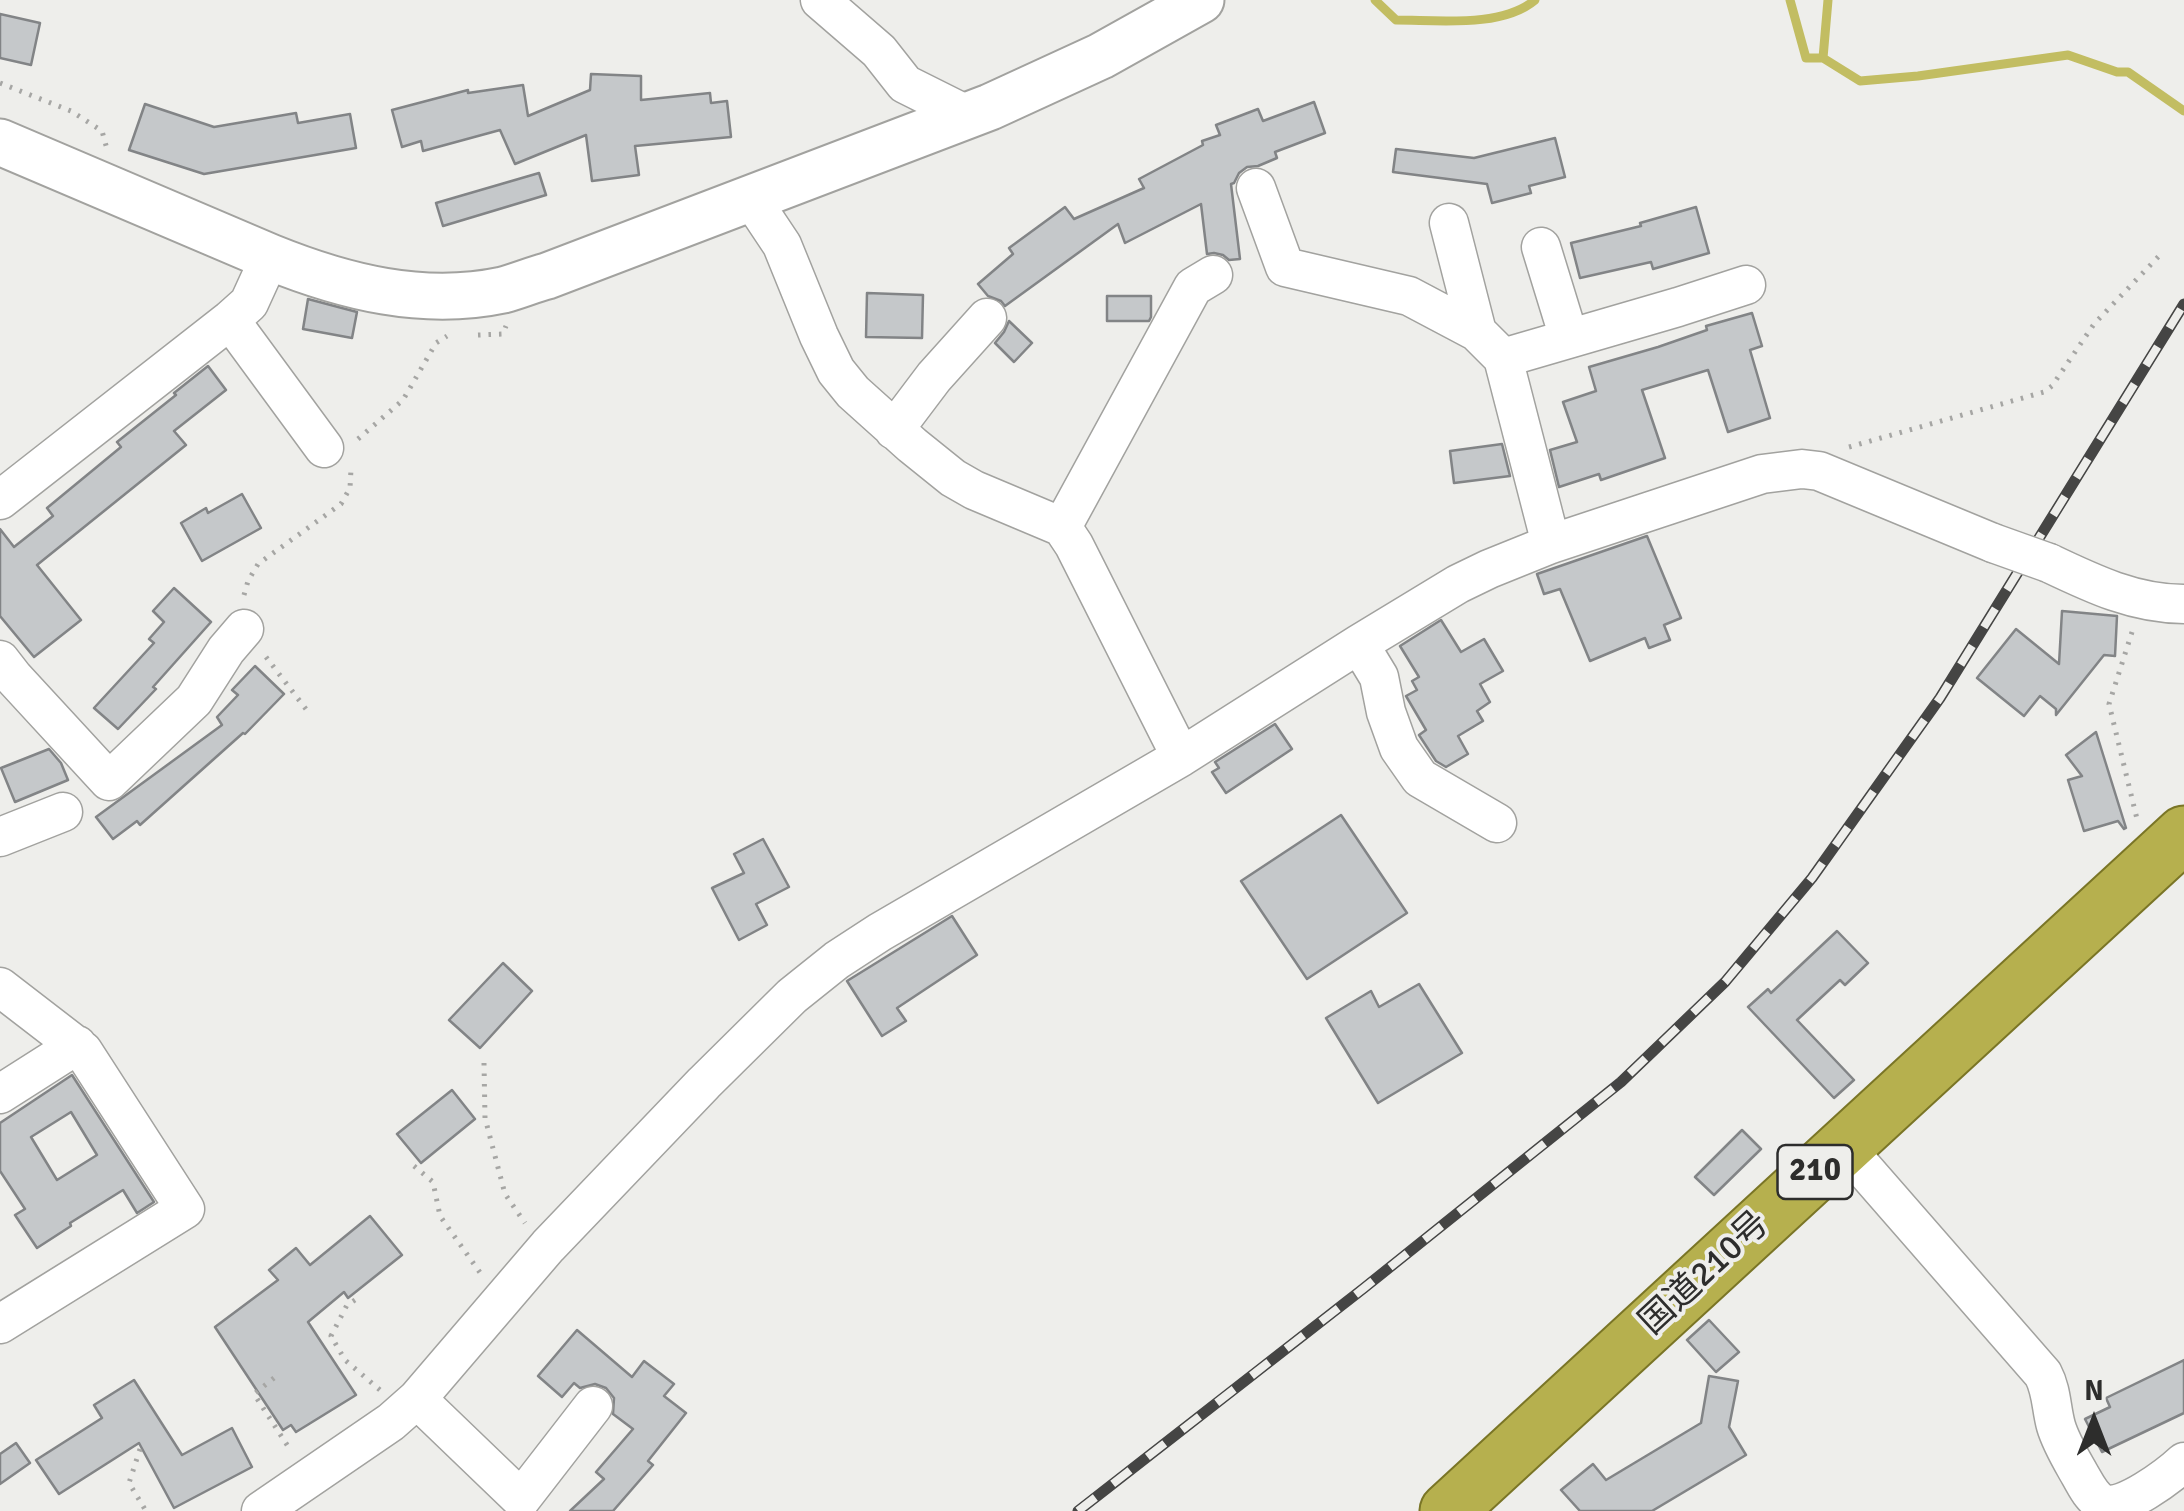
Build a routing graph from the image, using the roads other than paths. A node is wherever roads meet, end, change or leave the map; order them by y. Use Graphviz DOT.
graph roads {
  1 [pos="820,0"];
  2 [pos="1201,0"];
  3 [pos="967,116"];
  4 [pos="0,142"];
  5 [pos="1256,188"];
  6 [pos="750,196"];
  7 [pos="1449,223"];
  8 [pos="1542,247"];
  9 [pos="270,258"];
  10 [pos="1213,275"];
  11 [pos="1746,285"];
  12 [pos="987,318"];
  13 [pos="230,320"];
  14 [pos="1569,338"];
  15 [pos="1490,344"];
  16 [pos="894,430"];
  17 [pos="324,448"];
  18 [pos="0,500"];
  19 [pos="1062,527"];
  20 [pos="1551,544"];
  21 [pos="2184,604"];
  22 [pos="244,629"];
  23 [pos="1359,644"];
  24 [pos="0,660"];
  25 [pos="1180,757"];
  26 [pos="63,812"];
  27 [pos="1497,823"];
  28 [pos="2162,833"];
  29 [pos="0,837"];
  30 [pos="0,987"];
  31 [pos="77,1045"];
  32 [pos="0,1094"];
  33 [pos="1844,1146"];
  34 [pos="0,1324"];
  35 [pos="417,1399"];
  36 [pos="593,1406"];
  37 [pos="2184,1462"];
  38 [pos="261,1511"];
  39 [pos="1448,1511"];
  1 -- 3 [label="street"];
  2 -- 3 [label="street"];
  3 -- 6 [label="street"];
  4 -- 9 [label="street"];
  5 -- 15 [label="street"];
  6 -- 9 [label="street"];
  6 -- 16 [label="street"];
  7 -- 15 [label="street"];
  8 -- 14 [label="street"];
  9 -- 13 [label="street"];
  10 -- 19 [label="street"];
  11 -- 14 [label="street"];
  12 -- 16 [label="street"];
  13 -- 17 [label="street"];
  13 -- 18 [label="street"];
  14 -- 15 [label="street"];
  15 -- 20 [label="street"];
  16 -- 19 [label="street"];
  19 -- 25 [label="street"];
  20 -- 21 [label="street, bridge"];
  20 -- 23 [label="street"];
  22 -- 24 [label="street"];
  23 -- 25 [label="street"];
  23 -- 27 [label="street"];
  25 -- 35 [label="street"];
  26 -- 29 [label="street"];
  28 -- 33 [label="highway, 国道210号 / 210"];
  30 -- 31 [label="street"];
  31 -- 32 [label="street"];
  31 -- 34 [label="street"];
  33 -- 37 [label="street"];
  33 -- 39 [label="highway, 国道210号 / 210"];
  35 -- 36 [label="street"];
  35 -- 38 [label="street"];
}
